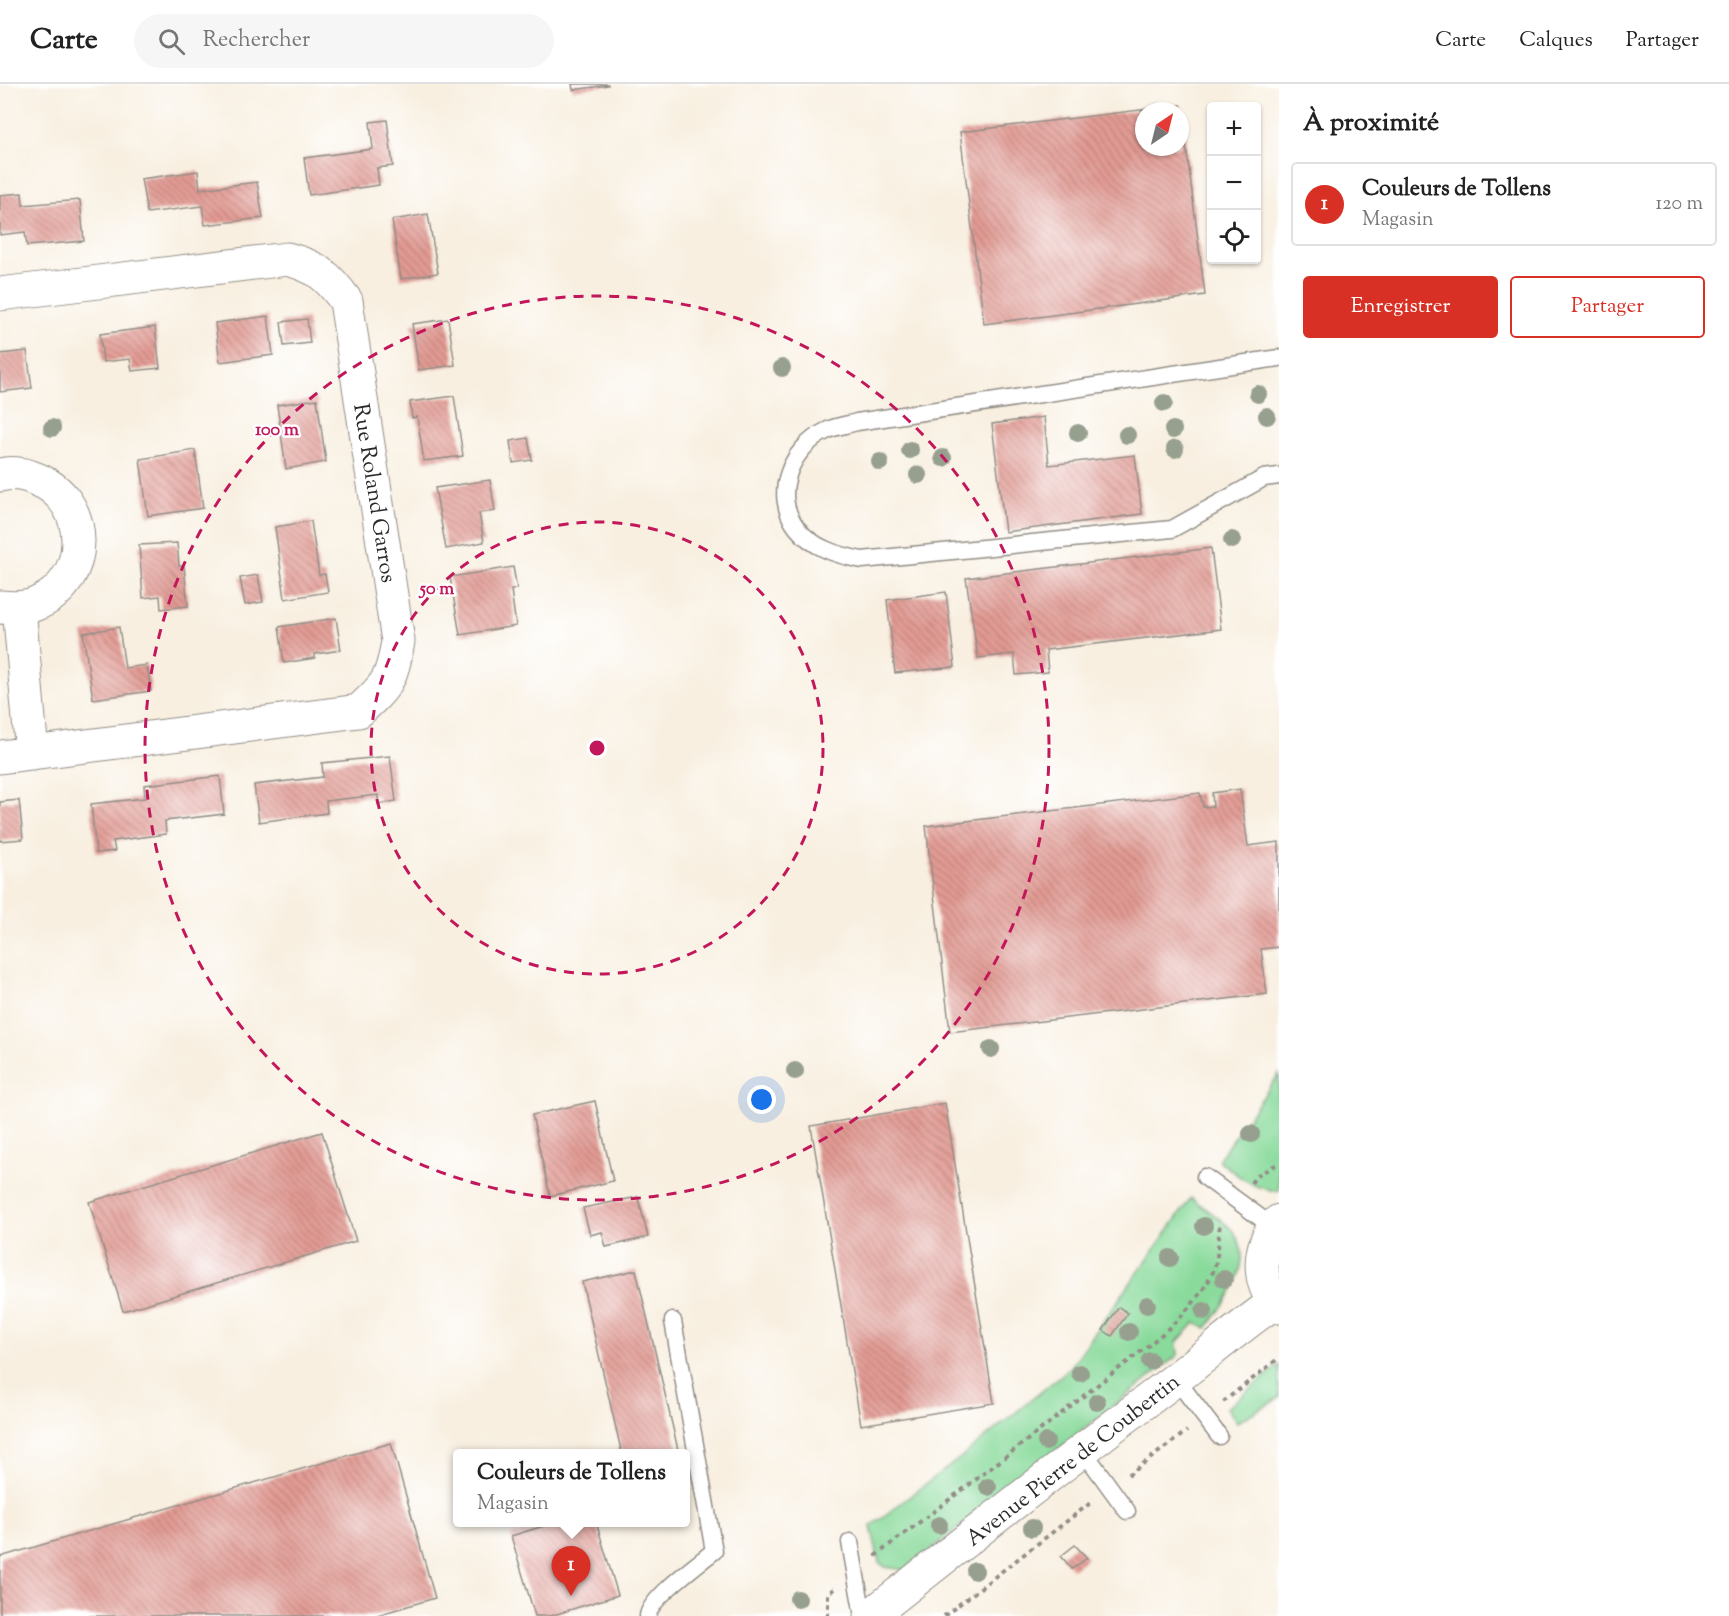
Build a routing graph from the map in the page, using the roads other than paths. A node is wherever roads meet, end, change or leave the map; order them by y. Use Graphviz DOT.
graph roads {
  1 [pos="0,294"];
  2 [pos="1279,358"];
  3 [pos="0,475"];
  4 [pos="1279,476"];
  5 [pos="9,608"];
  6 [pos="32,753"];
  7 [pos="0,758"];
  8 [pos="1204,1177"];
  9 [pos="1276,1224"];
  10 [pos="1277,1305"];
  11 [pos="673,1321"];
  12 [pos="1176,1379"];
  13 [pos="1219,1436"];
  14 [pos="1082,1449"];
  15 [pos="1127,1511"];
  16 [pos="850,1542"];
  17 [pos="648,1616"];
  18 [pos="863,1616"];
  19 [pos="870,1616"];
  1 -- 6 [label="street, Rue Roland Garros"];
  2 -- 4 [label="lane"];
  3 -- 5 [label="street"];
  5 -- 6 [label="street"];
  6 -- 7 [label="street, Rue Roland Garros"];
  8 -- 9 [label="lane"];
  9 -- 10 [label="street, Avenue Pierre de Coubertin"];
  10 -- 12 [label="street, Avenue Pierre de Coubertin"];
  11 -- 17 [label="lane"];
  12 -- 13 [label="lane"];
  12 -- 14 [label="street, Avenue Pierre de Coubertin"];
  14 -- 15 [label="lane"];
  14 -- 19 [label="street, Avenue Pierre de Coubertin"];
  16 -- 18 [label="lane"];
}
